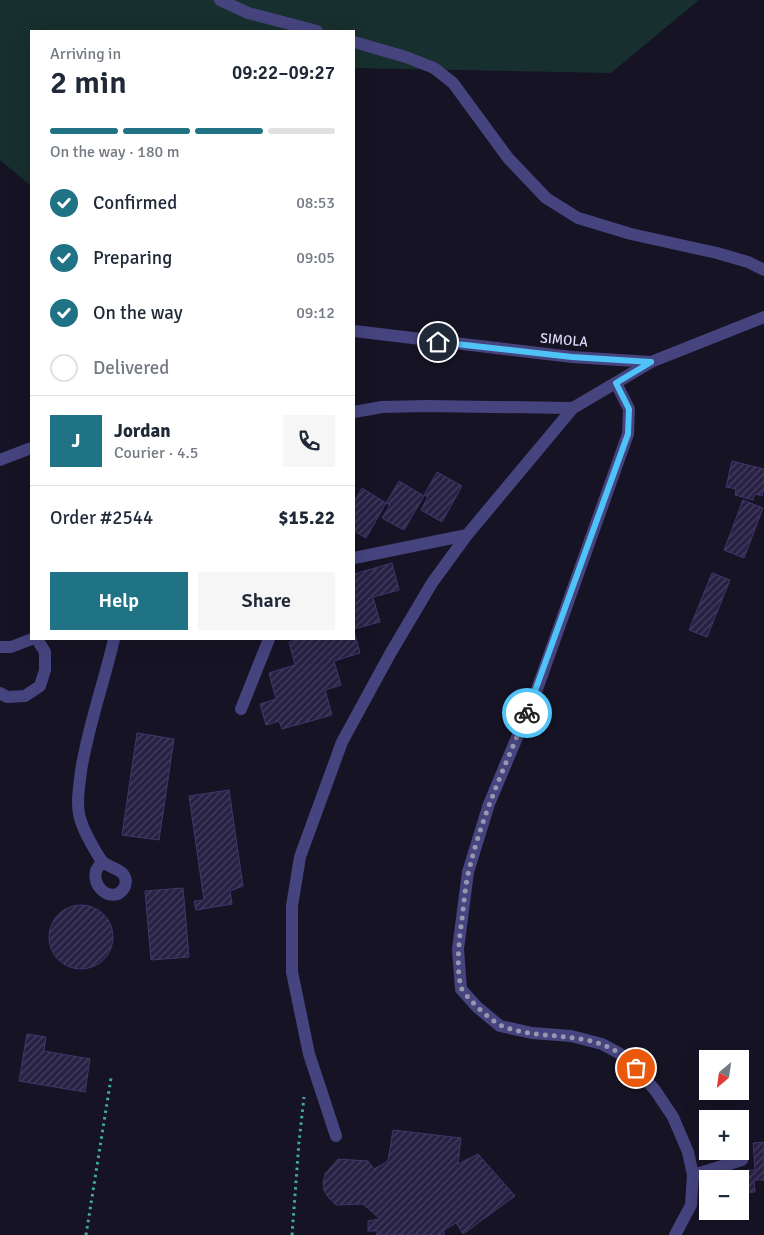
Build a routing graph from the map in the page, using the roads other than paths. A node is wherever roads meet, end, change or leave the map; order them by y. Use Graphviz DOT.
graph roads {
  1 [pos="220,0"];
  2 [pos="313,30"];
  3 [pos="355,42"];
  4 [pos="764,270"];
  5 [pos="764,317"];
  6 [pos="355,331"];
  7 [pos="651,362"];
  8 [pos="616,383"];
  9 [pos="573,408"];
  10 [pos="355,412"];
  11 [pos="30,448"];
  12 [pos="0,460"];
  13 [pos="467,535"];
  14 [pos="355,558"];
  15 [pos="30,640"];
  16 [pos="38,640"];
  17 [pos="114,640"];
  18 [pos="269,640"];
  19 [pos="0,647"];
  20 [pos="0,693"];
  21 [pos="241,709"];
  22 [pos="102,862"];
  23 [pos="336,1136"];
  24 [pos="742,1160"];
  25 [pos="694,1175"];
  26 [pos="675,1235"];
  1 -- 2 [label="street"];
  3 -- 4 [label="street"];
  5 -- 7 [label="street, SIMOLA"];
  6 -- 7 [label="street, SIMOLA"];
  7 -- 8 [label="street"];
  8 -- 9 [label="street"];
  8 -- 25 [label="street"];
  9 -- 10 [label="street"];
  9 -- 13 [label="street"];
  11 -- 12 [label="street"];
  13 -- 14 [label="street"];
  13 -- 23 [label="street"];
  15 -- 19 [label="street"];
  16 -- 20 [label="street"];
  17 -- 22 [label="street"];
  18 -- 21 [label="street"];
  24 -- 25 [label="street"];
  25 -- 26 [label="street"];
}
